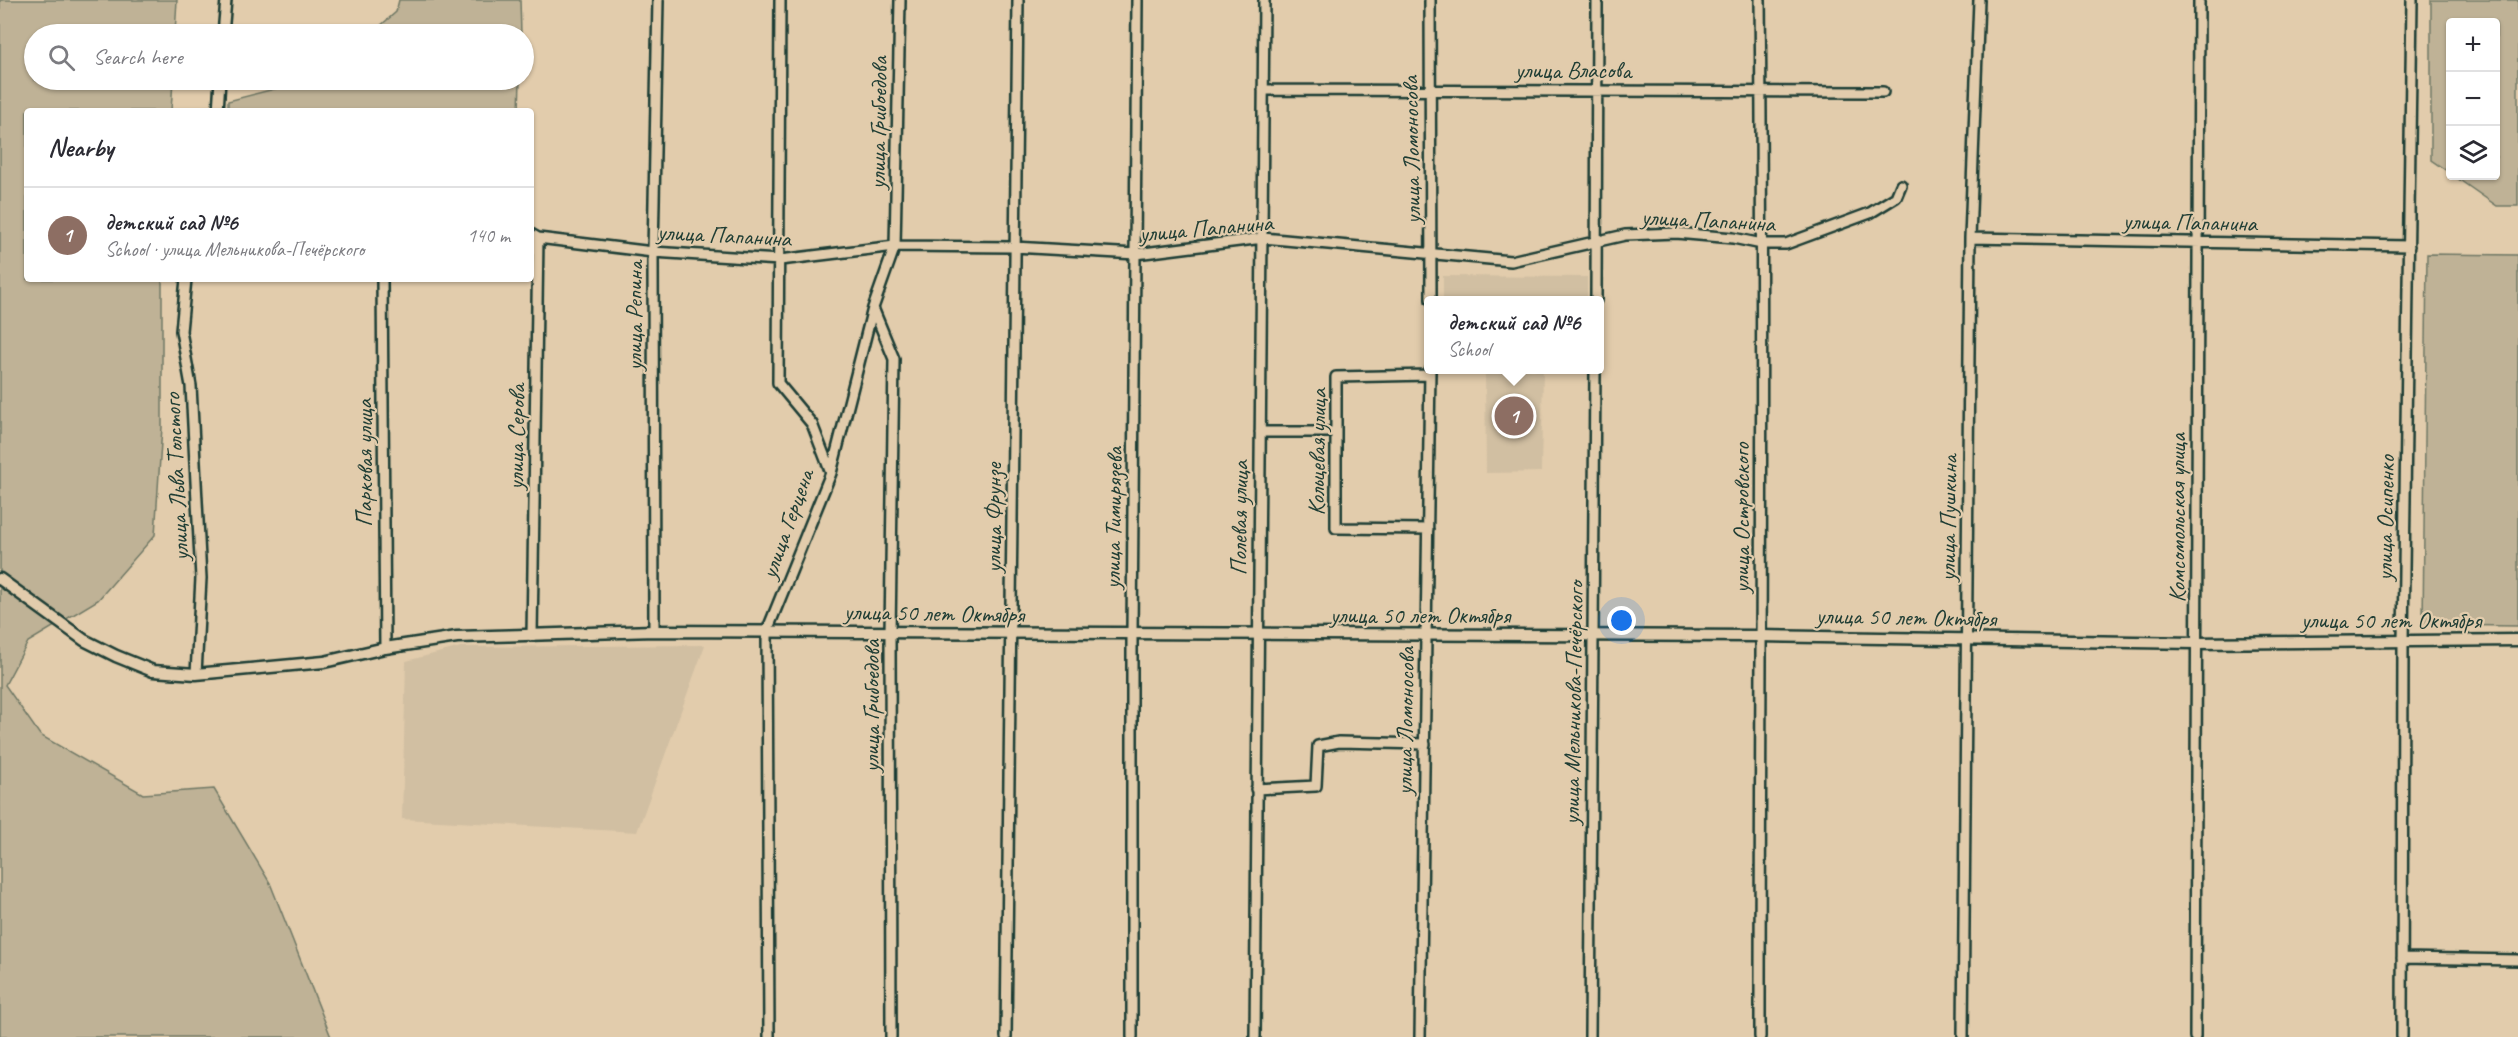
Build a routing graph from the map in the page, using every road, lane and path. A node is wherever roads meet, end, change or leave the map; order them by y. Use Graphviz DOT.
graph roads {
  1 [pos="226,0"];
  2 [pos="658,0"];
  3 [pos="780,0"];
  4 [pos="900,0"];
  5 [pos="1018,0"];
  6 [pos="1137,0"];
  7 [pos="1264,0"];
  8 [pos="1430,0"];
  9 [pos="1596,0"];
  10 [pos="1760,0"];
  11 [pos="1979,0"];
  12 [pos="2199,0"];
  13 [pos="2412,0"];
  14 [pos="224,24"];
  15 [pos="1430,89"];
  16 [pos="219,90"];
  17 [pos="1263,90"];
  18 [pos="1596,90"];
  19 [pos="1761,92"];
  20 [pos="1883,92"];
  21 [pos="218,108"];
  22 [pos="1901,185"];
  23 [pos="535,236"];
  24 [pos="1263,238"];
  25 [pos="1970,238"];
  26 [pos="2198,241"];
  27 [pos="1597,243"];
  28 [pos="1762,244"];
  29 [pos="895,246"];
  30 [pos="2409,246"];
  31 [pos="1014,247"];
  32 [pos="653,252"];
  33 [pos="1432,253"];
  34 [pos="1136,254"];
  35 [pos="780,261"];
  36 [pos="186,282"];
  37 [pos="382,282"];
  38 [pos="1431,296"];
  39 [pos="1596,296"];
  40 [pos="873,308"];
  41 [pos="1424,372"];
  42 [pos="1430,374"];
  43 [pos="1595,374"];
  44 [pos="1260,432"];
  45 [pos="1336,432"];
  46 [pos="831,473"];
  47 [pos="1428,529"];
  48 [pos="0,579"];
  49 [pos="654,631"];
  50 [pos="767,631"];
  51 [pos="890,633"];
  52 [pos="1012,634"];
  53 [pos="1132,635"];
  54 [pos="1257,635"];
  55 [pos="532,636"];
  56 [pos="1426,636"];
  57 [pos="1593,636"];
  58 [pos="1760,636"];
  59 [pos="1966,639"];
  60 [pos="2518,640"];
  61 [pos="2403,642"];
  62 [pos="2195,643"];
  63 [pos="385,648"];
  64 [pos="196,674"];
  65 [pos="1425,744"];
  66 [pos="1256,789"];
  67 [pos="2402,958"];
  68 [pos="2518,960"];
  69 [pos="769,1037"];
  70 [pos="891,1037"];
  71 [pos="1006,1037"];
  72 [pos="1132,1037"];
  73 [pos="1255,1037"];
  74 [pos="1420,1037"];
  75 [pos="1590,1037"];
  76 [pos="1760,1037"];
  77 [pos="1963,1037"];
  78 [pos="2195,1037"];
  79 [pos="2402,1037"];
  1 -- 14 [label="street"];
  2 -- 32 [label="street, улица Репина"];
  3 -- 35 [label="street, улица Герцена"];
  4 -- 29 [label="street, улица Грибоедова"];
  5 -- 31 [label="street, улица Фрунзе"];
  6 -- 34 [label="street, улица Тимирязева"];
  7 -- 17 [label="street, Полевая улица"];
  8 -- 15 [label="street, улица Ломоносова"];
  9 -- 18 [label="street"];
  10 -- 19 [label="street, улица Островского"];
  11 -- 25 [label="street, улица Пушкина"];
  12 -- 26 [label="street, Комсомольская улица"];
  13 -- 30 [label="street, улица Осипенко"];
  15 -- 17 [label="street, улица Власова"];
  15 -- 18 [label="street, улица Власова"];
  15 -- 33 [label="street, улица Ломоносова"];
  16 -- 21 [label="street"];
  17 -- 24 [label="street, Полевая улица"];
  18 -- 19 [label="street, улица Власова"];
  18 -- 27 [label="street"];
  19 -- 20 [label="street, улица Власова"];
  19 -- 28 [label="street, улица Островского"];
  22 -- 28 [label="street, улица Папанина"];
  23 -- 32 [label="street, улица Папанина"];
  23 -- 55 [label="street, улица Серова"];
  24 -- 33 [label="street, улица Папанина"];
  24 -- 34 [label="street, улица Папанина"];
  24 -- 44 [label="street, Полевая улица"];
  25 -- 26 [label="street, улица Папанина"];
  25 -- 59 [label="street, улица Пушкина"];
  26 -- 30 [label="street, улица Папанина"];
  26 -- 62 [label="street, Комсомольская улица"];
  27 -- 28 [label="street, улица Папанина"];
  27 -- 33 [label="street, улица Папанина"];
  27 -- 39 [label="street"];
  28 -- 58 [label="street, улица Островского"];
  29 -- 31 [label="street, улица Папанина"];
  29 -- 35 [label="street, улица Папанина"];
  29 -- 40 [label="street, улица Грибоедова"];
  30 -- 61 [label="street, улица Осипенко"];
  31 -- 34 [label="street, улица Папанина"];
  31 -- 52 [label="street, улица Фрунзе"];
  32 -- 35 [label="street, улица Папанина"];
  32 -- 49 [label="street, улица Репина"];
  33 -- 38 [label="street, улица Ломоносова"];
  34 -- 53 [label="street, улица Тимирязева"];
  35 -- 46 [label="street, улица Герцена"];
  36 -- 64 [label="street, улица Льва Толстого"];
  37 -- 63 [label="street, Парковая улица"];
  40 -- 46 [label="street, улица Грибоедова"];
  40 -- 51 [label="street, улица Грибоедова"];
  41 -- 45 [label="street, Кольцевая улица"];
  42 -- 47 [label="street, улица Ломоносова"];
  43 -- 57 [label="street, улица Мельникова-Печёрского"];
  44 -- 45 [label="street"];
  44 -- 54 [label="street, Полевая улица"];
  45 -- 47 [label="street, Кольцевая улица"];
  46 -- 50 [label="street, улица Герцена"];
  47 -- 56 [label="street, улица Ломоносова"];
  48 -- 64 [label="street, улица 50 лет Октября"];
  49 -- 50 [label="street, улица 50 лет Октября"];
  49 -- 55 [label="street, улица 50 лет Октября"];
  50 -- 51 [label="street, улица 50 лет Октября"];
  50 -- 69 [label="street, улица Герцена"];
  51 -- 52 [label="street, улица 50 лет Октября"];
  51 -- 70 [label="street, улица Грибоедова"];
  52 -- 53 [label="street, улица 50 лет Октября"];
  52 -- 71 [label="street, улица Фрунзе"];
  53 -- 54 [label="street, улица 50 лет Октября"];
  53 -- 72 [label="street, улица Тимирязева"];
  54 -- 56 [label="street, улица 50 лет Октября"];
  54 -- 66 [label="street, Полевая улица"];
  55 -- 63 [label="street, улица 50 лет Октября"];
  56 -- 57 [label="street, улица 50 лет Октября"];
  56 -- 65 [label="street, улица Ломоносова"];
  57 -- 58 [label="street, улица 50 лет Октября"];
  57 -- 75 [label="street, улица Мельникова-Печёрского"];
  58 -- 59 [label="street, улица 50 лет Октября"];
  58 -- 76 [label="street, улица Островского"];
  59 -- 62 [label="street, улица 50 лет Октября"];
  59 -- 77 [label="street, улица Пушкина"];
  60 -- 61 [label="street, улица 50 лет Октября"];
  61 -- 62 [label="street, улица 50 лет Октября"];
  61 -- 67 [label="street, улица Осипенко"];
  62 -- 78 [label="street, Комсомольская улица"];
  63 -- 64 [label="street, улица 50 лет Октября"];
  65 -- 66 [label="street"];
  65 -- 74 [label="street, улица Ломоносова"];
  66 -- 73 [label="street, Полевая улица"];
  67 -- 68 [label="street"];
  67 -- 79 [label="street, улица Осипенко"];
}
